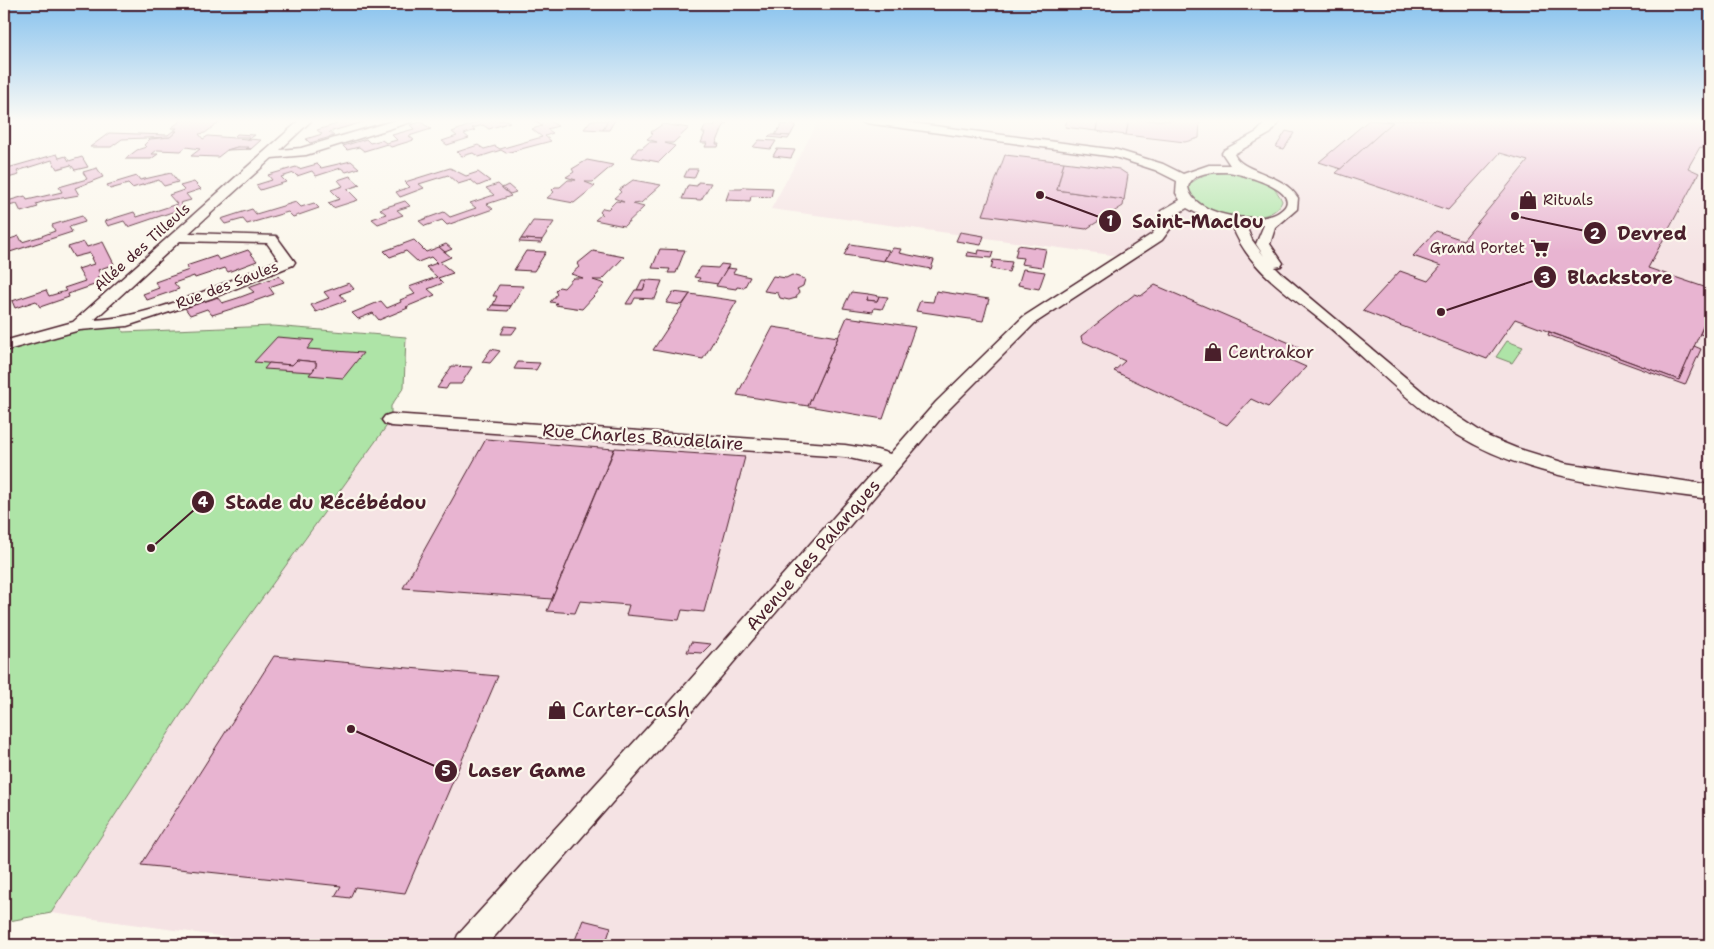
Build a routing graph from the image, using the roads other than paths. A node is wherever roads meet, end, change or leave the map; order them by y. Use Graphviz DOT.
graph roads {
  1 [pos="259,164"];
  2 [pos="1150,164"];
  3 [pos="1173,164"];
  4 [pos="1212,164"];
  5 [pos="1237,164"];
  6 [pos="1209,169"];
  7 [pos="1245,171"];
  8 [pos="1184,179"];
  9 [pos="1187,202"];
  10 [pos="1209,215"];
  11 [pos="1278,218"];
  12 [pos="1237,221"];
  13 [pos="1166,225"];
  14 [pos="179,237"];
  15 [pos="1334,323"];
  16 [pos="79,325"];
  17 [pos="4,346"];
  18 [pos="391,420"];
  19 [pos="893,463"];
  20 [pos="1710,492"];
  21 [pos="468,945"];
  1 -- 14 [label="street, Allée des Tilleuls"];
  2 -- 8 [label="street"];
  3 -- 6 [label="street"];
  4 -- 6 [label="street"];
  5 -- 7 [label="street"];
  6 -- 7 [label="street"];
  6 -- 8 [label="street"];
  7 -- 11 [label="street"];
  8 -- 9 [label="street"];
  9 -- 10 [label="street"];
  9 -- 13 [label="street, Avenue des Palanques"];
  10 -- 12 [label="street"];
  10 -- 13 [label="street"];
  11 -- 12 [label="street"];
  11 -- 15 [label="street"];
  12 -- 15 [label="street"];
  13 -- 19 [label="street, Avenue des Palanques"];
  14 -- 16 [label="street, Allée des Tilleuls"];
  14 -- 16 [label="street, Rue des Saules"];
  15 -- 20 [label="street"];
  16 -- 17 [label="street, Allée des Tilleuls"];
  18 -- 19 [label="street, Rue Charles Baudelaire"];
  19 -- 21 [label="street, Avenue des Palanques"];
}
